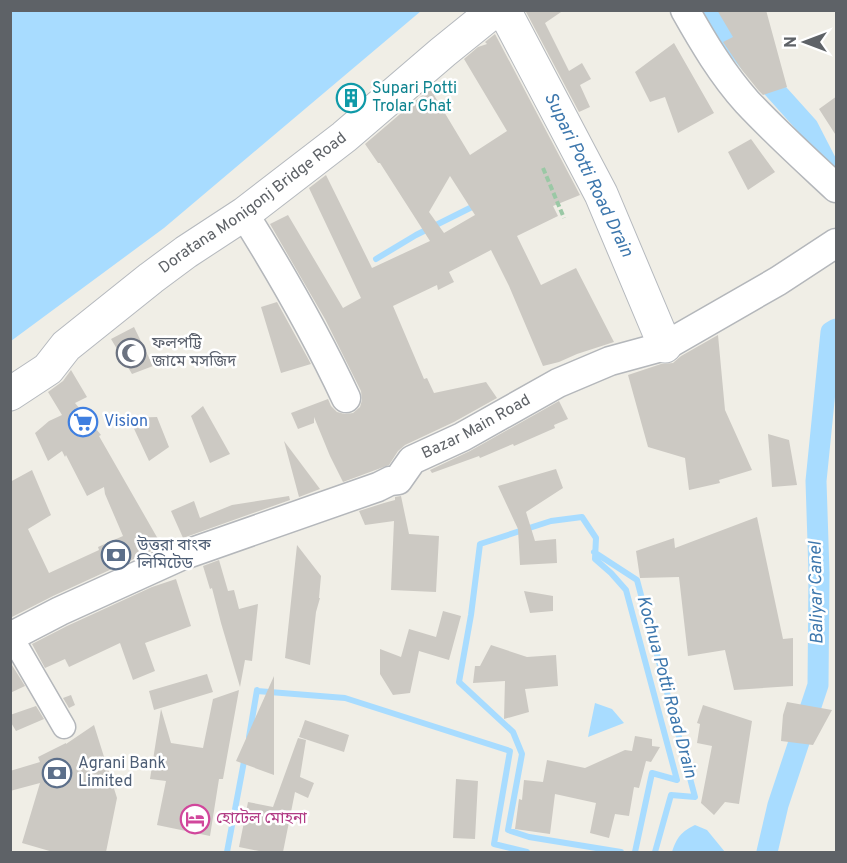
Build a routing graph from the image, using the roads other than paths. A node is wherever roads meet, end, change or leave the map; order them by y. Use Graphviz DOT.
graph roads {
  1 [pos="495,10"];
  2 [pos="504,10"];
  3 [pos="685,10"];
  4 [pos="837,188"];
  5 [pos="244,214"];
  6 [pos="837,243"];
  7 [pos="664,346"];
  8 [pos="10,394"];
  9 [pos="346,398"];
  10 [pos="11,636"];
  11 [pos="64,728"];
  1 -- 5 [label="main road, Doratana Monigonj Bridge Road"];
  2 -- 7 [label="main road"];
  3 -- 4 [label="street"];
  5 -- 8 [label="main road, Doratana Monigonj Bridge Road"];
  5 -- 9 [label="street"];
  6 -- 7 [label="street, Bazar Main Road"];
  7 -- 10 [label="street, Bazar Main Road"];
  10 -- 11 [label="street"];
}
